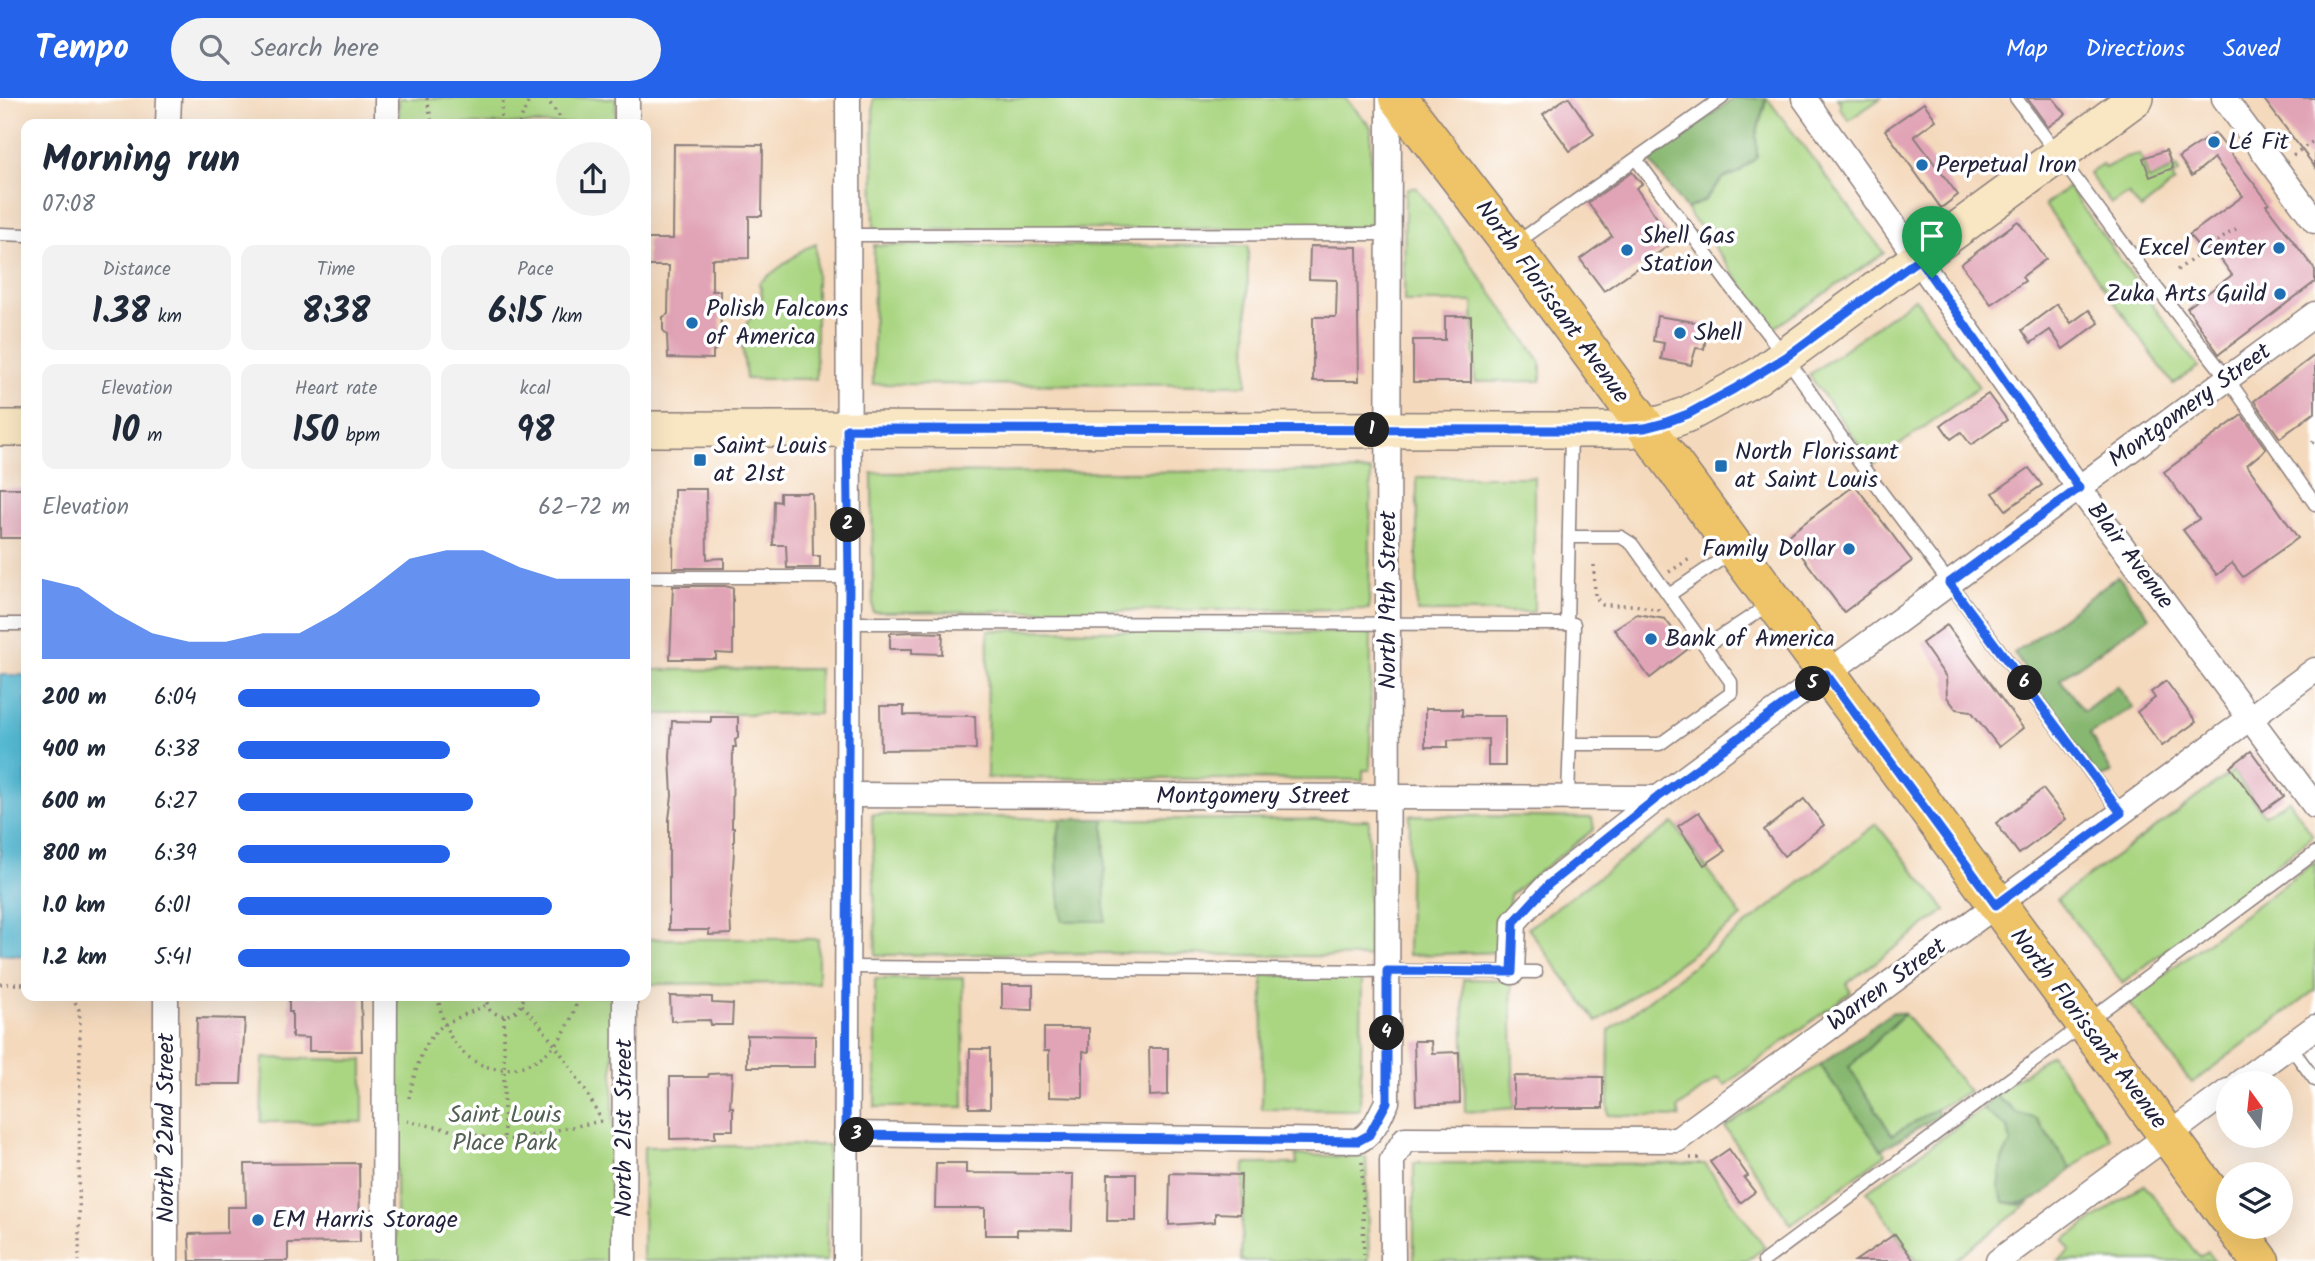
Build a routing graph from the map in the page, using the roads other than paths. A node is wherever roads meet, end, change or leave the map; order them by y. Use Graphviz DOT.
graph roads {
  1 [pos="169,98"];
  2 [pos="387,98"];
  3 [pos="627,98"];
  4 [pos="848,98"];
  5 [pos="1389,98"];
  6 [pos="1398,98"];
  7 [pos="1721,98"];
  8 [pos="1804,98"];
  9 [pos="2016,98"];
  10 [pos="2136,98"];
  11 [pos="2224,98"];
  12 [pos="169,119"];
  13 [pos="387,119"];
  14 [pos="627,119"];
  15 [pos="2059,155"];
  16 [pos="1636,159"];
  17 [pos="2315,220"];
  18 [pos="0,234"];
  19 [pos="1388,234"];
  20 [pos="21,235"];
  21 [pos="848,235"];
  22 [pos="1511,246"];
  23 [pos="1919,259"];
  24 [pos="2315,314"];
  25 [pos="1786,357"];
  26 [pos="2227,378"];
  27 [pos="0,428"];
  28 [pos="21,428"];
  29 [pos="1645,428"];
  30 [pos="651,429"];
  31 [pos="847,429"];
  32 [pos="1388,430"];
  33 [pos="1571,430"];
  34 [pos="2079,488"];
  35 [pos="2315,504"];
  36 [pos="1569,537"];
  37 [pos="1735,550"];
  38 [pos="651,577"];
  39 [pos="849,577"];
  40 [pos="1949,583"];
  41 [pos="1665,591"];
  42 [pos="1773,601"];
  43 [pos="849,623"];
  44 [pos="1388,623"];
  45 [pos="0,624"];
  46 [pos="21,624"];
  47 [pos="1567,624"];
  48 [pos="1706,646"];
  49 [pos="2315,670"];
  50 [pos="1826,674"];
  51 [pos="2250,718"];
  52 [pos="1571,744"];
  53 [pos="848,795"];
  54 [pos="1387,797"];
  55 [pos="1569,797"];
  56 [pos="1658,797"];
  57 [pos="2315,806"];
  58 [pos="2121,813"];
  59 [pos="2315,853"];
  60 [pos="1996,905"];
  61 [pos="847,967"];
  62 [pos="1387,971"];
  63 [pos="1524,972"];
  64 [pos="166,1001"];
  65 [pos="385,1001"];
  66 [pos="625,1001"];
  67 [pos="2084,1024"];
  68 [pos="2315,1027"];
  69 [pos="2290,1046"];
  70 [pos="2256,1071"];
  71 [pos="2315,1080"];
  72 [pos="2216,1100"];
  73 [pos="846,1135"];
  74 [pos="2167,1136"];
  75 [pos="2216,1201"];
  76 [pos="2244,1239"];
  77 [pos="166,1261"];
  78 [pos="384,1261"];
  79 [pos="624,1261"];
  80 [pos="846,1261"];
  81 [pos="1393,1261"];
  82 [pos="1764,1261"];
  83 [pos="1998,1261"];
  84 [pos="2260,1261"];
  1 -- 12 [label="street"];
  2 -- 13 [label="street"];
  3 -- 14 [label="street"];
  4 -- 21 [label="street"];
  5 -- 19 [label="street, North 19th Street"];
  6 -- 22 [label="main road, North Florissant Avenue"];
  7 -- 16 [label="lane"];
  8 -- 23 [label="street, Blair Avenue"];
  9 -- 15 [label="lane"];
  10 -- 15 [label="street"];
  11 -- 17 [label="street"];
  15 -- 23 [label="street"];
  15 -- 26 [label="lane"];
  16 -- 22 [label="lane"];
  16 -- 25 [label="lane"];
  18 -- 20 [label="lane"];
  19 -- 21 [label="lane"];
  19 -- 32 [label="street, North 19th Street"];
  21 -- 31 [label="street"];
  22 -- 29 [label="main road, North Florissant Avenue"];
  23 -- 25 [label="street"];
  23 -- 34 [label="street, Blair Avenue"];
  24 -- 26 [label="street, Montgomery Street"];
  25 -- 29 [label="street"];
  25 -- 40 [label="lane"];
  26 -- 34 [label="street, Montgomery Street"];
  26 -- 35 [label="lane"];
  27 -- 28 [label="street"];
  29 -- 33 [label="street"];
  29 -- 37 [label="main road, North Florissant Avenue"];
  30 -- 31 [label="street"];
  31 -- 32 [label="street"];
  31 -- 39 [label="street"];
  32 -- 33 [label="street"];
  32 -- 44 [label="street, North 19th Street"];
  33 -- 36 [label="lane"];
  34 -- 40 [label="street, Montgomery Street"];
  34 -- 51 [label="street, Blair Avenue"];
  36 -- 41 [label="lane"];
  36 -- 47 [label="lane"];
  37 -- 41 [label="lane"];
  37 -- 42 [label="main road, North Florissant Avenue"];
  38 -- 39 [label="lane"];
  39 -- 43 [label="street"];
  40 -- 50 [label="street, Montgomery Street"];
  40 -- 58 [label="lane"];
  41 -- 48 [label="lane"];
  42 -- 48 [label="lane"];
  42 -- 50 [label="main road, North Florissant Avenue"];
  43 -- 44 [label="lane"];
  43 -- 53 [label="street"];
  44 -- 47 [label="lane"];
  44 -- 54 [label="street, North 19th Street"];
  45 -- 46 [label="lane"];
  47 -- 52 [label="lane"];
  48 -- 52 [label="lane"];
  49 -- 51 [label="street, Warren Street"];
  50 -- 56 [label="street, Montgomery Street"];
  50 -- 60 [label="main road, North Florissant Avenue"];
  51 -- 57 [label="street, Blair Avenue"];
  51 -- 58 [label="street, Warren Street"];
  52 -- 55 [label="lane"];
  53 -- 54 [label="street, Montgomery Street"];
  53 -- 61 [label="street"];
  54 -- 55 [label="street, Montgomery Street"];
  54 -- 62 [label="street, North 19th Street"];
  55 -- 56 [label="street, Montgomery Street"];
  56 -- 63 [label="street, Montgomery Street"];
  58 -- 60 [label="street, Warren Street"];
  59 -- 67 [label="lane"];
  60 -- 67 [label="main road, North Florissant Avenue"];
  60 -- 81 [label="street, Warren Street"];
  61 -- 62 [label="lane"];
  61 -- 73 [label="street"];
  62 -- 63 [label="lane"];
  62 -- 73 [label="street, North 19th Street"];
  64 -- 77 [label="street, North 22nd Street"];
  65 -- 78 [label="street"];
  66 -- 79 [label="street, North 21st Street"];
  67 -- 74 [label="main road, North Florissant Avenue"];
  67 -- 82 [label="lane"];
  68 -- 69 [label="street"];
  69 -- 70 [label="street"];
  69 -- 71 [label="lane"];
  72 -- 74 [label="street"];
  73 -- 80 [label="street"];
  74 -- 75 [label="main road, North Florissant Avenue"];
  74 -- 83 [label="street"];
  76 -- 84 [label="main road"];
}
